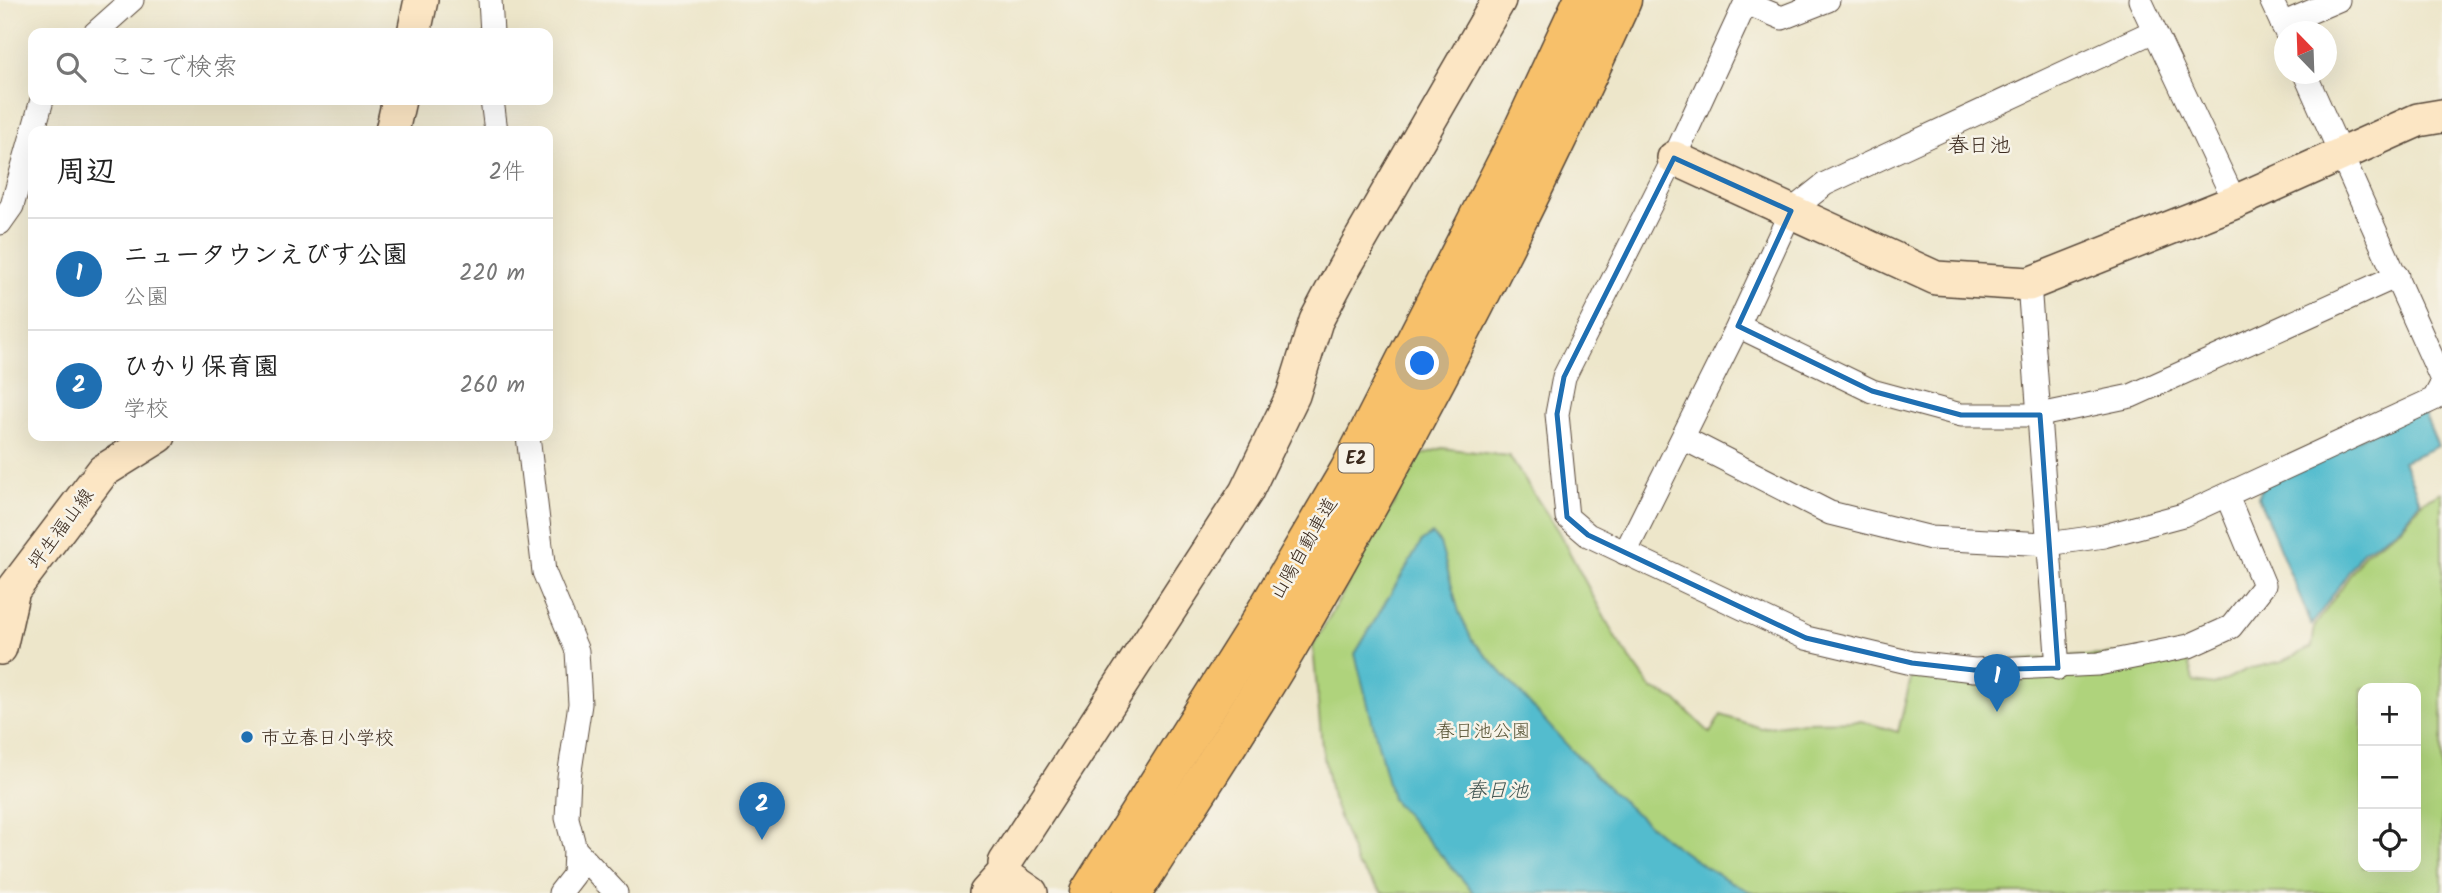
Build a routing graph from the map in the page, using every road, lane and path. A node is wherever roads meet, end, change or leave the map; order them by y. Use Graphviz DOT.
graph roads {
  1 [pos="132,0"];
  2 [pos="421,0"];
  3 [pos="490,0"];
  4 [pos="1499,0"];
  5 [pos="1583,0"];
  6 [pos="1622,0"];
  7 [pos="1828,0"];
  8 [pos="2140,0"];
  9 [pos="2271,0"];
  10 [pos="2338,0"];
  11 [pos="1747,1"];
  12 [pos="2281,21"];
  13 [pos="2298,21"];
  14 [pos="101,28"];
  15 [pos="415,28"];
  16 [pos="492,28"];
  17 [pos="2154,31"];
  18 [pos="2310,84"];
  19 [pos="41,105"];
  20 [pos="398,105"];
  21 [pos="493,105"];
  22 [pos="2442,116"];
  23 [pos="35,126"];
  24 [pos="393,126"];
  25 [pos="495,126"];
  26 [pos="28,149"];
  27 [pos="2341,154"];
  28 [pos="1674,158"];
  29 [pos="2235,202"];
  30 [pos="1791,211"];
  31 [pos="0,223"];
  32 [pos="2397,276"];
  33 [pos="2029,284"];
  34 [pos="1738,326"];
  35 [pos="2442,382"];
  36 [pos="2040,415"];
  37 [pos="1683,438"];
  38 [pos="151,441"];
  39 [pos="529,441"];
  40 [pos="2227,496"];
  41 [pos="2048,544"];
  42 [pos="1625,552"];
  43 [pos="0,648"];
  44 [pos="2058,668"];
  45 [pos="575,849"];
  46 [pos="1008,884"];
  47 [pos="560,893"];
  48 [pos="616,893"];
  49 [pos="1089,893"];
  50 [pos="1132,893"];
  1 -- 14 [label="street"];
  2 -- 15 [label="street"];
  3 -- 16 [label="street"];
  4 -- 46 [label="street"];
  5 -- 49 [label="highway, 山陽自動車道 / E2"];
  6 -- 50 [label="highway, 山陽自動車道 / E2"];
  7 -- 11 [label="street"];
  8 -- 17 [label="street"];
  9 -- 12 [label="street"];
  10 -- 13 [label="street"];
  11 -- 28 [label="street"];
  17 -- 29 [label="street"];
  17 -- 30 [label="street"];
  18 -- 27 [label="street"];
  19 -- 23 [label="street"];
  20 -- 24 [label="street"];
  21 -- 25 [label="street"];
  22 -- 27 [label="street"];
  26 -- 31 [label="street"];
  27 -- 29 [label="street"];
  27 -- 32 [label="street"];
  28 -- 30 [label="street"];
  28 -- 42 [label="street"];
  29 -- 33 [label="street"];
  30 -- 33 [label="street"];
  30 -- 34 [label="street"];
  32 -- 35 [label="street"];
  32 -- 36 [label="street"];
  33 -- 36 [label="street"];
  34 -- 36 [label="street"];
  34 -- 37 [label="street"];
  35 -- 40 [label="street"];
  36 -- 41 [label="street"];
  37 -- 41 [label="street"];
  37 -- 42 [label="street"];
  38 -- 43 [label="street, 坪生福山線"];
  39 -- 45 [label="street"];
  40 -- 41 [label="street"];
  40 -- 44 [label="street"];
  41 -- 44 [label="street"];
  42 -- 44 [label="street"];
  45 -- 47 [label="street"];
  45 -- 48 [label="street"];
}
